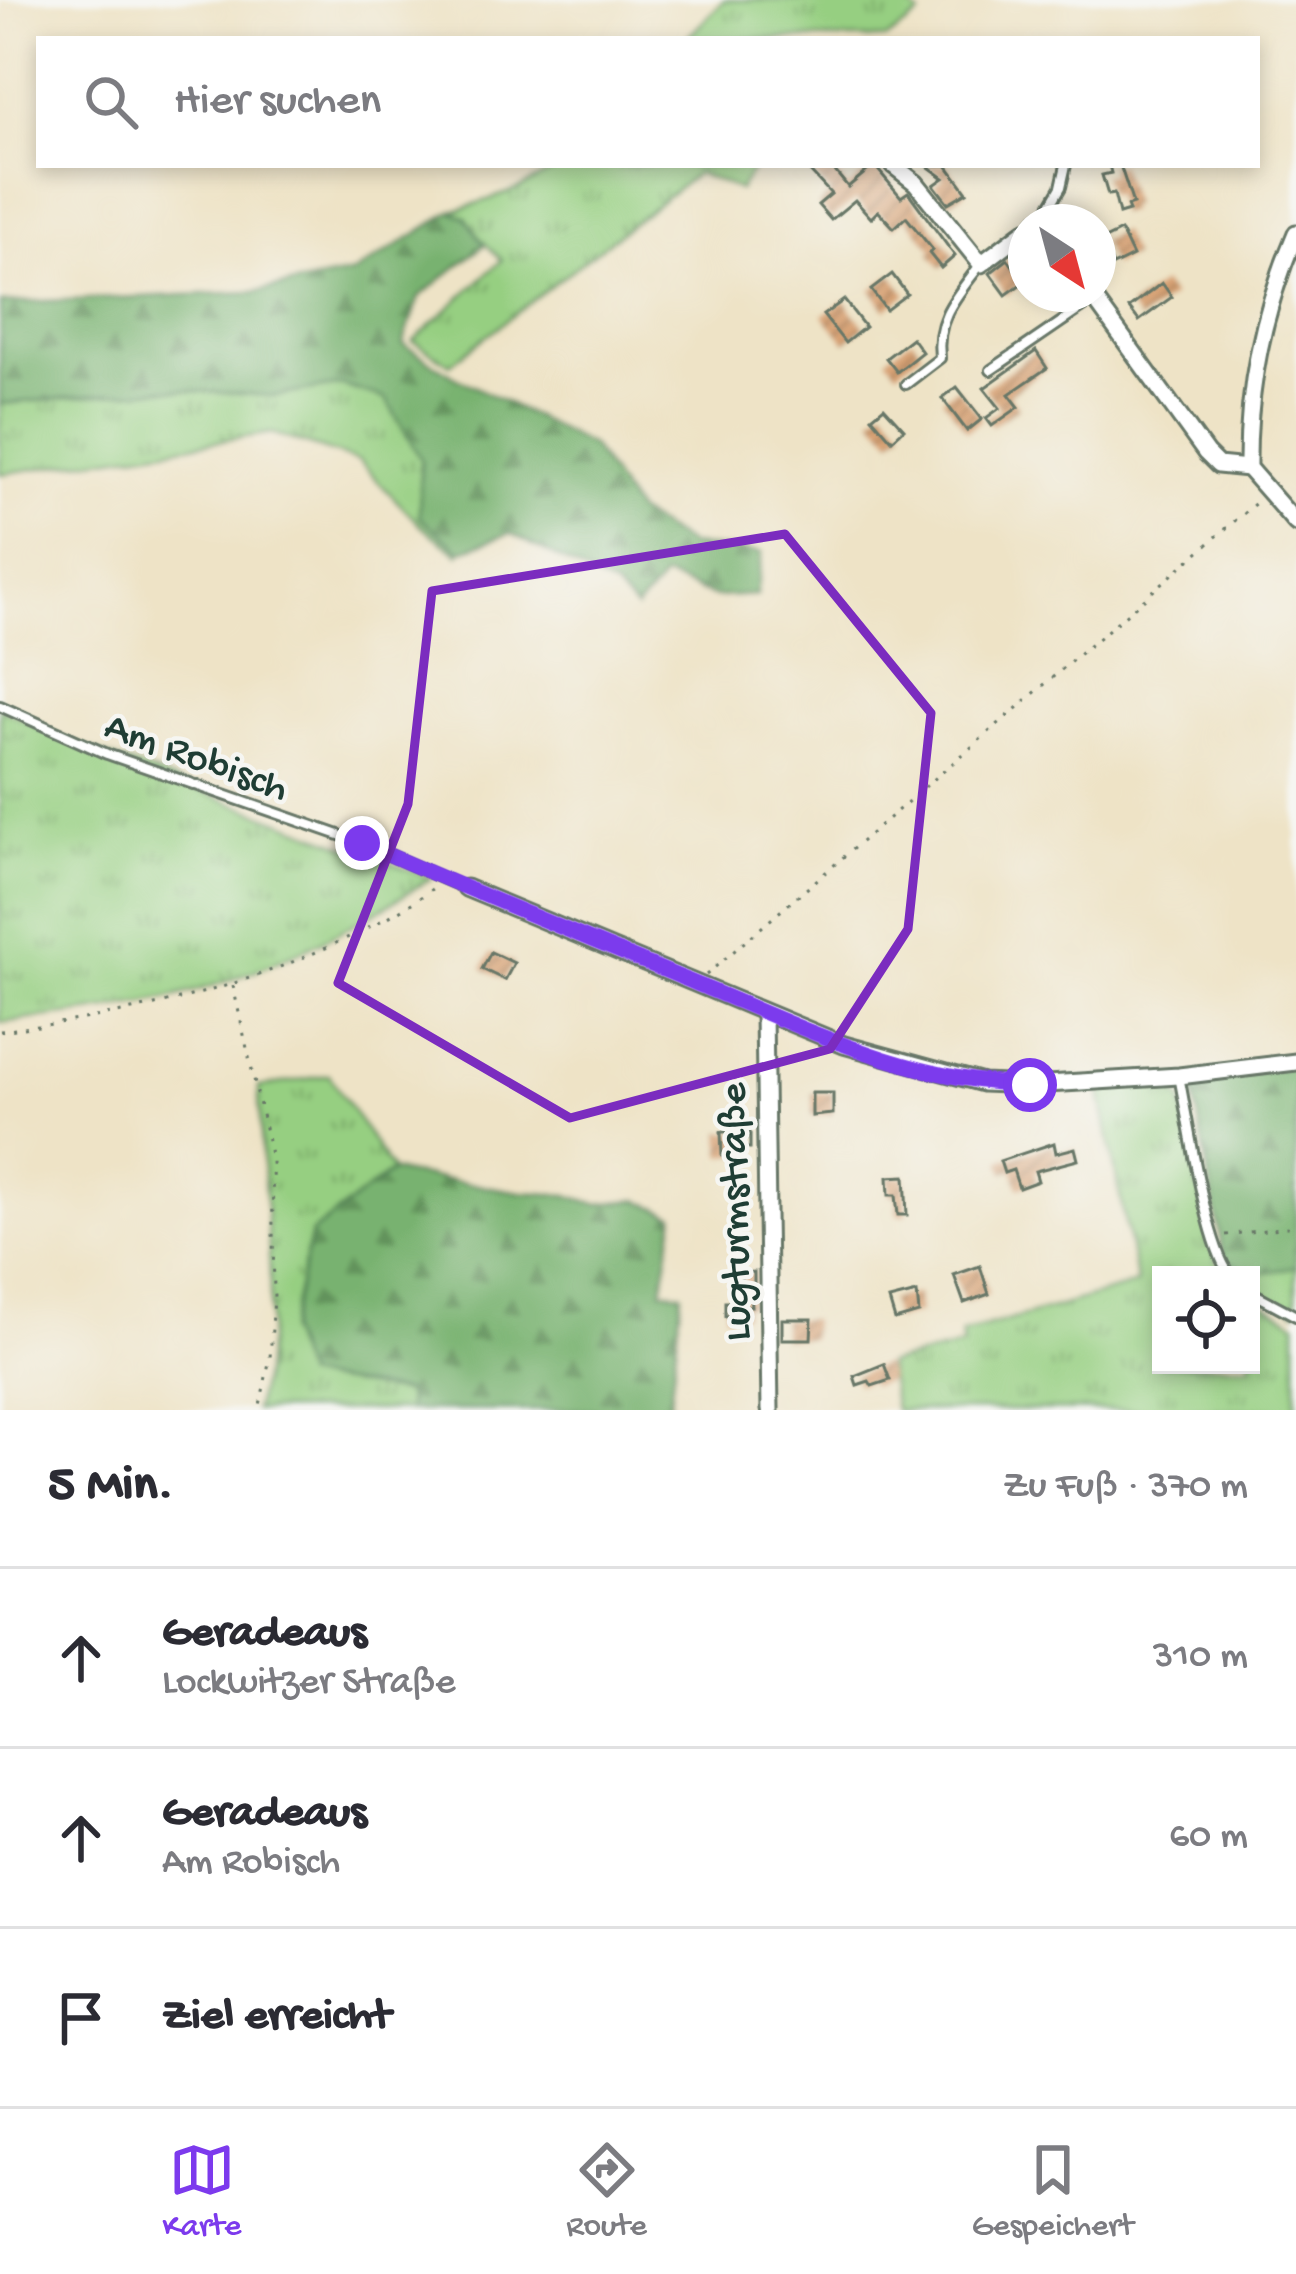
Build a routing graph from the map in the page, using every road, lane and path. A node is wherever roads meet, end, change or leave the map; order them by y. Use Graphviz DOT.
graph roads {
  1 [pos="897,168"];
  2 [pos="1065,168"];
  3 [pos="1052,204"];
  4 [pos="1296,233"];
  5 [pos="1008,244"];
  6 [pos="981,264"];
  7 [pos="1071,312"];
  8 [pos="1103,312"];
  9 [pos="991,370"];
  10 [pos="907,384"];
  11 [pos="1248,468"];
  12 [pos="1269,492"];
  13 [pos="1296,524"];
  14 [pos="0,706"];
  15 [pos="444,880"];
  16 [pos="466,888"];
  17 [pos="232,984"];
  18 [pos="698,985"];
  19 [pos="764,1014"];
  20 [pos="0,1031"];
  21 [pos="1296,1063"];
  22 [pos="1179,1076"];
  23 [pos="1296,1226"];
  24 [pos="1213,1236"];
  25 [pos="1223,1266"];
  26 [pos="1260,1297"];
  27 [pos="1296,1316"];
  28 [pos="259,1410"];
  29 [pos="770,1410"];
  1 -- 6 [label="street"];
  2 -- 3 [label="lane"];
  4 -- 11 [label="street"];
  5 -- 6 [label="street"];
  6 -- 10 [label="lane"];
  7 -- 9 [label="lane"];
  8 -- 11 [label="street"];
  11 -- 12 [label="street"];
  12 -- 13 [label="street"];
  12 -- 18 [label="path"];
  14 -- 15 [label="lane, Am Robisch"];
  15 -- 16 [label="lane, Am Robisch"];
  15 -- 17 [label="path"];
  16 -- 18 [label="street"];
  17 -- 20 [label="path"];
  17 -- 28 [label="path"];
  18 -- 19 [label="street"];
  19 -- 22 [label="street"];
  19 -- 29 [label="street, Lugturmstraße"];
  21 -- 22 [label="street"];
  22 -- 24 [label="lane"];
  23 -- 24 [label="path"];
  24 -- 25 [label="lane"];
  26 -- 27 [label="lane"];
}
